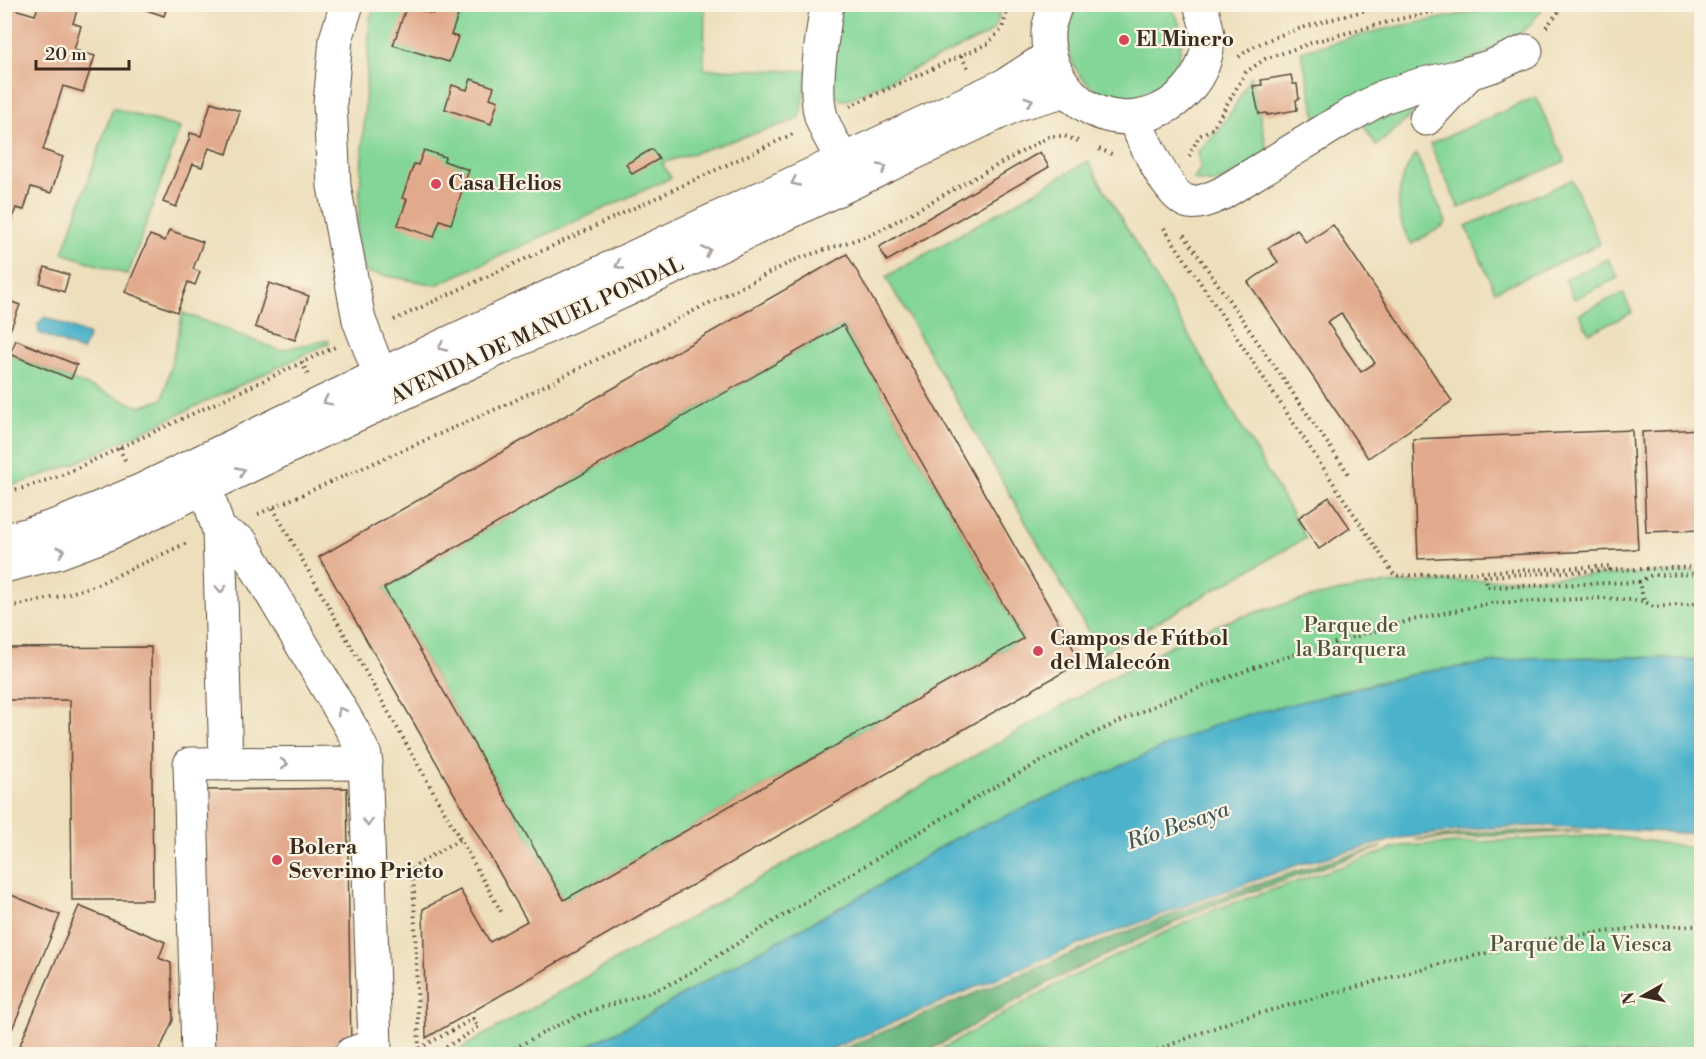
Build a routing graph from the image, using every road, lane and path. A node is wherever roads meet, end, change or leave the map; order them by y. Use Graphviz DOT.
graph roads {
  1 [pos="347,4"];
  2 [pos="827,4"];
  3 [pos="1009,4"];
  4 [pos="1056,4"];
  5 [pos="1389,4"];
  6 [pos="1466,4"];
  7 [pos="1202,5"];
  8 [pos="1526,51"];
  9 [pos="1050,56"];
  10 [pos="1231,64"];
  11 [pos="1468,73"];
  12 [pos="1067,90"];
  13 [pos="1133,118"];
  14 [pos="1426,119"];
  15 [pos="822,120"];
  16 [pos="1081,142"];
  17 [pos="1090,145"];
  18 [pos="1117,157"];
  19 [pos="842,160"];
  20 [pos="1174,192"];
  21 [pos="1183,233"];
  22 [pos="364,334"];
  23 [pos="380,375"];
  24 [pos="1350,476"];
  25 [pos="206,488"];
  26 [pos="4,492"];
  27 [pos="273,508"];
  28 [pos="219,531"];
  29 [pos="4,540"];
  30 [pos="4,566"];
  31 [pos="1701,567"];
  32 [pos="1610,570"];
  33 [pos="1701,574"];
  34 [pos="1639,582"];
  35 [pos="1644,601"];
  36 [pos="1701,603"];
  37 [pos="4,608"];
  38 [pos="366,763"];
  39 [pos="226,764"];
  40 [pos="460,839"];
  41 [pos="503,915"];
  42 [pos="1701,926"];
  43 [pos="419,1049"];
  44 [pos="441,1053"];
  45 [pos="198,1054"];
  46 [pos="351,1054"];
  47 [pos="409,1054"];
  48 [pos="434,1054"];
  49 [pos="504,1054"];
  50 [pos="1146,1054"];
  1 -- 22 [label="main road"];
  2 -- 15 [label="main road"];
  3 -- 15 [label="path"];
  4 -- 9 [label="main road"];
  5 -- 10 [label="path"];
  6 -- 20 [label="path"];
  7 -- 13 [label="main road"];
  8 -- 11 [label="main road"];
  9 -- 12 [label="main road"];
  9 -- 19 [label="main road, AVENIDA DE MANUEL PONDAL"];
  11 -- 14 [label="main road"];
  11 -- 20 [label="main road"];
  12 -- 13 [label="main road"];
  25 -- 12 [label="main road, AVENIDA DE MANUEL PONDAL, one-way"];
  13 -- 20 [label="main road"];
  15 -- 19 [label="main road"];
  15 -- 22 [label="path"];
  16 -- 27 [label="path"];
  17 -- 18 [label="path"];
  19 -- 23 [label="main road, AVENIDA DE MANUEL PONDAL, one-way"];
  20 -- 32 [label="path"];
  21 -- 24 [label="path"];
  22 -- 23 [label="main road"];
  22 -- 26 [label="path"];
  23 -- 29 [label="main road, AVENIDA DE MANUEL PONDAL, one-way"];
  25 -- 28 [label="main road"];
  30 -- 25 [label="main road, AVENIDA DE MANUEL PONDAL, one-way"];
  27 -- 28 [label="path"];
  27 -- 40 [label="path"];
  28 -- 37 [label="path"];
  38 -- 28 [label="main road, one-way"];
  28 -- 39 [label="main road, one-way"];
  31 -- 32 [label="path"];
  32 -- 34 [label="path"];
  33 -- 34 [label="path"];
  34 -- 35 [label="path"];
  35 -- 36 [label="path"];
  35 -- 49 [label="path"];
  39 -- 38 [label="main road, one-way"];
  38 -- 46 [label="main road, one-way"];
  39 -- 45 [label="main road"];
  40 -- 41 [label="path"];
  40 -- 43 [label="path"];
  42 -- 50 [label="path"];
  43 -- 44 [label="path"];
  43 -- 47 [label="path"];
  44 -- 48 [label="path"];
}
